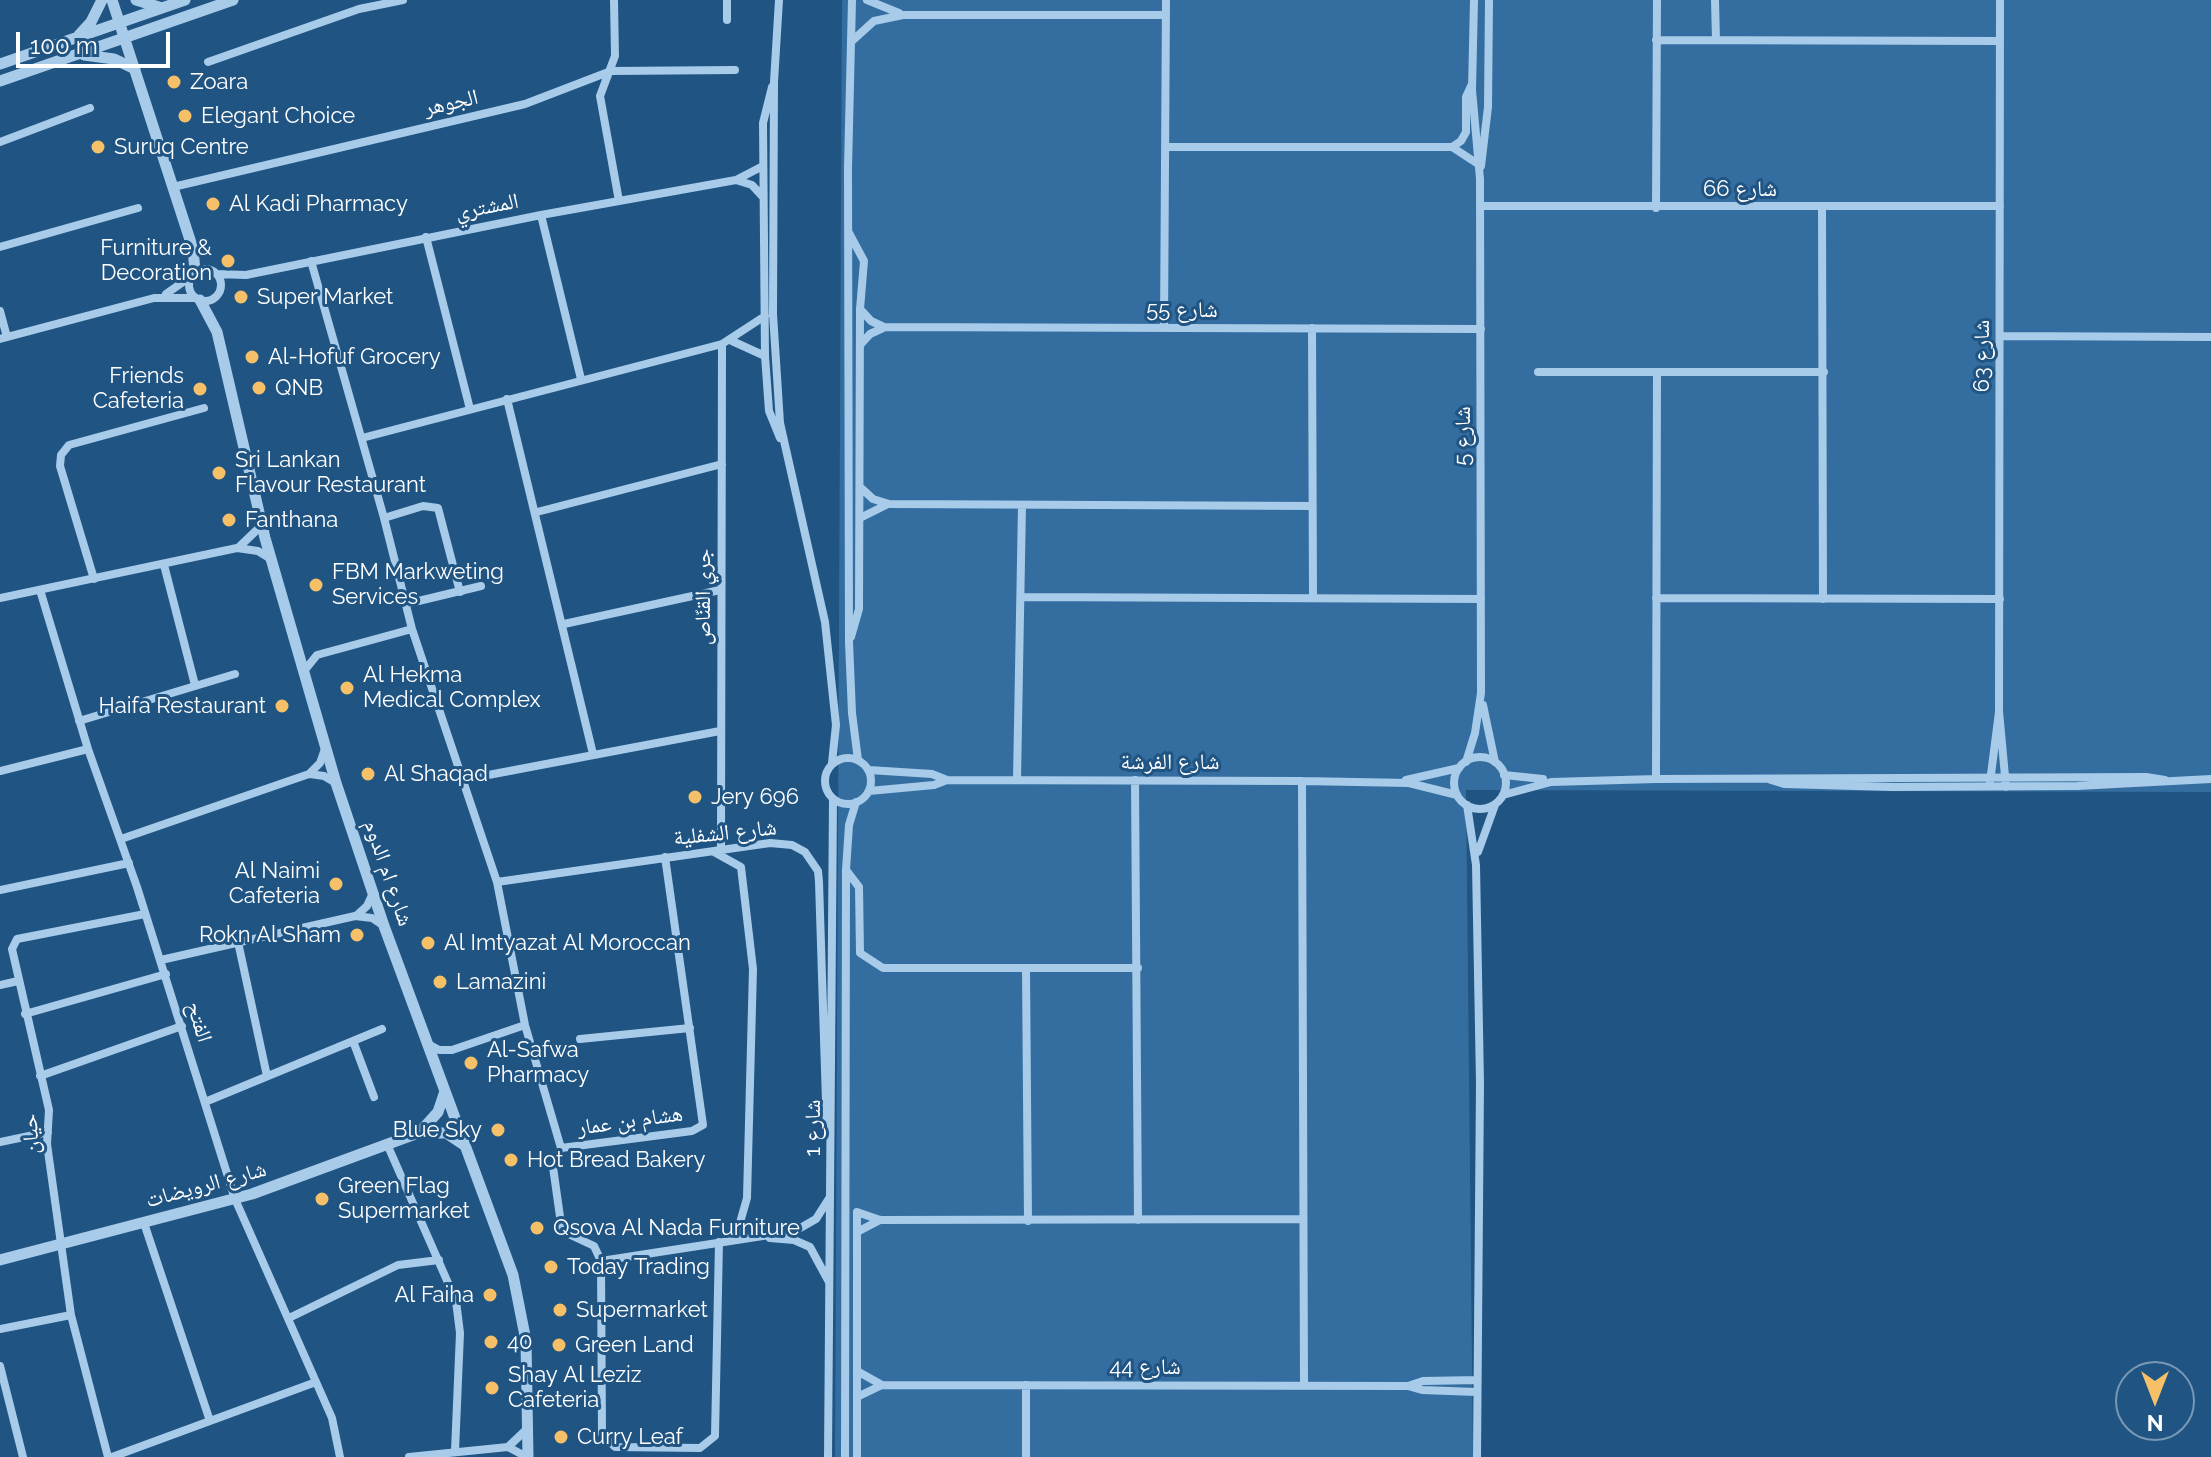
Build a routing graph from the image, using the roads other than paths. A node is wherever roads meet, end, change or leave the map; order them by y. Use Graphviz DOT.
graph roads {
  1 [pos="102,0"];
  2 [pos="112,0"];
  3 [pos="120,0"];
  4 [pos="136,0"];
  5 [pos="185,0"];
  6 [pos="233,0"];
  7 [pos="403,0"];
  8 [pos="614,0"];
  9 [pos="727,0"];
  10 [pos="779,0"];
  11 [pos="852,0"];
  12 [pos="867,0"];
  13 [pos="1166,0"];
  14 [pos="1474,0"];
  15 [pos="1489,0"];
  16 [pos="1657,0"];
  17 [pos="1715,0"];
  18 [pos="2000,0"];
  19 [pos="164,8"];
  20 [pos="903,15"];
  21 [pos="1166,15"];
  22 [pos="727,20"];
  23 [pos="123,22"];
  24 [pos="128,37"];
  25 [pos="75,38"];
  26 [pos="1656,40"];
  27 [pos="1716,40"];
  28 [pos="851,41"];
  29 [pos="1999,41"];
  30 [pos="76,55"];
  31 [pos="208,62"];
  32 [pos="0,64"];
  33 [pos="135,69"];
  34 [pos="735,70"];
  35 [pos="611,71"];
  36 [pos="0,81"];
  37 [pos="774,82"];
  38 [pos="1472,84"];
  39 [pos="90,108"];
  40 [pos="0,142"];
  41 [pos="1165,147"];
  42 [pos="1452,147"];
  43 [pos="1478,164"];
  44 [pos="763,166"];
  45 [pos="1480,179"];
  46 [pos="736,180"];
  47 [pos="173,187"];
  48 [pos="763,197"];
  49 [pos="619,201"];
  50 [pos="1480,206"];
  51 [pos="2000,206"];
  52 [pos="1822,207"];
  53 [pos="138,208"];
  54 [pos="1656,208"];
  55 [pos="541,215"];
  56 [pos="849,233"];
  57 [pos="426,237"];
  58 [pos="0,247"];
  59 [pos="311,261"];
  60 [pos="193,274"];
  61 [pos="216,274"];
  62 [pos="246,275"];
  63 [pos="219,292"];
  64 [pos="154,298"];
  65 [pos="198,299"];
  66 [pos="860,309"];
  67 [pos="0,311"];
  68 [pos="765,316"];
  69 [pos="884,327"];
  70 [pos="1164,328"];
  71 [pos="1312,328"];
  72 [pos="1481,329"];
  73 [pos="2000,336"];
  74 [pos="2211,337"];
  75 [pos="4,338"];
  76 [pos="727,343"];
  77 [pos="860,345"];
  78 [pos="765,356"];
  79 [pos="1538,372"];
  80 [pos="1657,372"];
  81 [pos="1824,372"];
  82 [pos="581,379"];
  83 [pos="507,399"];
  84 [pos="204,408"];
  85 [pos="470,409"];
  86 [pos="362,438"];
  87 [pos="782,441"];
  88 [pos="722,464"];
  89 [pos="860,487"];
  90 [pos="889,504"];
  91 [pos="1022,505"];
  92 [pos="1312,506"];
  93 [pos="537,512"];
  94 [pos="384,518"];
  95 [pos="860,518"];
  96 [pos="262,525"];
  97 [pos="237,548"];
  98 [pos="271,559"];
  99 [pos="164,565"];
  100 [pos="94,579"];
  101 [pos="481,586"];
  102 [pos="40,590"];
  103 [pos="720,590"];
  104 [pos="460,592"];
  105 [pos="1022,597"];
  106 [pos="0,598"];
  107 [pos="1313,598"];
  108 [pos="1656,598"];
  109 [pos="1481,599"];
  110 [pos="1823,599"];
  111 [pos="2000,599"];
  112 [pos="406,604"];
  113 [pos="564,624"];
  114 [pos="412,629"];
  115 [pos="849,642"];
  116 [pos="235,674"];
  117 [pos="304,675"];
  118 [pos="195,685"];
  119 [pos="1481,693"];
  120 [pos="1999,711"];
  121 [pos="79,721"];
  122 [pos="720,731"];
  123 [pos="88,749"];
  124 [pos="325,749"];
  125 [pos="593,754"];
  126 [pos="858,760"];
  127 [pos="1495,762"];
  128 [pos="832,763"];
  129 [pos="1462,764"];
  130 [pos="869,770"];
  131 [pos="0,771"];
  132 [pos="309,774"];
  133 [pos="1504,775"];
  134 [pos="1656,779"];
  135 [pos="2211,779"];
  136 [pos="462,780"];
  137 [pos="947,780"];
  138 [pos="1017,780"];
  139 [pos="1135,780"];
  140 [pos="1302,781"];
  141 [pos="1568,781"];
  142 [pos="1392,782"];
  143 [pos="1990,782"];
  144 [pos="2006,782"];
  145 [pos="336,783"];
  146 [pos="869,791"];
  147 [pos="1457,795"];
  148 [pos="833,799"];
  149 [pos="1500,799"];
  150 [pos="856,802"];
  151 [pos="1467,805"];
  152 [pos="121,839"];
  153 [pos="717,850"];
  154 [pos="665,857"];
  155 [pos="129,863"];
  156 [pos="1476,865"];
  157 [pos="846,870"];
  158 [pos="497,882"];
  159 [pos="0,890"];
  160 [pos="373,893"];
  161 [pos="145,914"];
  162 [pos="355,916"];
  163 [pos="384,926"];
  164 [pos="238,942"];
  165 [pos="161,960"];
  166 [pos="1138,968"];
  167 [pos="1026,969"];
  168 [pos="166,974"];
  169 [pos="18,981"];
  170 [pos="0,985"];
  171 [pos="25,1014"];
  172 [pos="525,1025"];
  173 [pos="182,1026"];
  174 [pos="690,1028"];
  175 [pos="382,1029"];
  176 [pos="580,1039"];
  177 [pos="353,1041"];
  178 [pos="428,1044"];
  179 [pos="40,1076"];
  180 [pos="267,1076"];
  181 [pos="445,1088"];
  182 [pos="374,1097"];
  183 [pos="205,1102"];
  184 [pos="48,1132"];
  185 [pos="418,1133"];
  186 [pos="0,1142"];
  187 [pos="830,1143"];
  188 [pos="387,1144"];
  189 [pos="467,1148"];
  190 [pos="561,1148"];
  191 [pos="831,1195"];
  192 [pos="235,1199"];
  193 [pos="1302,1219"];
  194 [pos="880,1220"];
  195 [pos="1138,1220"];
  196 [pos="1028,1221"];
  197 [pos="144,1223"];
  198 [pos="857,1232"];
  199 [pos="761,1237"];
  200 [pos="735,1240"];
  201 [pos="61,1242"];
  202 [pos="719,1242"];
  203 [pos="0,1260"];
  204 [pos="439,1260"];
  205 [pos="601,1261"];
  206 [pos="830,1286"];
  207 [pos="71,1315"];
  208 [pos="289,1318"];
  209 [pos="0,1329"];
  210 [pos="0,1366"];
  211 [pos="857,1371"];
  212 [pos="1477,1380"];
  213 [pos="316,1382"];
  214 [pos="882,1385"];
  215 [pos="1026,1385"];
  216 [pos="1304,1386"];
  217 [pos="1408,1386"];
  218 [pos="1476,1392"];
  219 [pos="857,1397"];
  220 [pos="210,1421"];
  221 [pos="528,1428"];
  222 [pos="508,1447"];
  223 [pos="455,1451"];
  224 [pos="661,1452"];
  225 [pos="23,1457"];
  226 [pos="110,1457"];
  227 [pos="340,1457"];
  228 [pos="409,1457"];
  229 [pos="528,1457"];
  230 [pos="828,1457"];
  231 [pos="845,1457"];
  232 [pos="857,1457"];
  233 [pos="1026,1457"];
  234 [pos="1477,1457"];
  1 -- 25 [label="street"];
  2 -- 23 [label="street"];
  3 -- 23 [label="street"];
  4 -- 19 [label="street"];
  5 -- 19 [label="street"];
  6 -- 24 [label="street"];
  7 -- 31 [label="street"];
  8 -- 35 [label="street"];
  9 -- 22 [label="street"];
  10 -- 37 [label="street"];
  11 -- 28 [label="street"];
  12 -- 20 [label="street"];
  13 -- 21 [label="street"];
  14 -- 38 [label="street"];
  15 -- 45 [label="street"];
  16 -- 26 [label="street"];
  17 -- 27 [label="street"];
  18 -- 29 [label="street, شارع 63"];
  19 -- 23 [label="street"];
  20 -- 21 [label="street"];
  20 -- 28 [label="street"];
  21 -- 41 [label="street"];
  23 -- 24 [label="street"];
  23 -- 25 [label="street"];
  24 -- 30 [label="street"];
  24 -- 33 [label="street"];
  25 -- 32 [label="street"];
  26 -- 27 [label="street"];
  26 -- 54 [label="street"];
  27 -- 29 [label="street"];
  28 -- 56 [label="street"];
  29 -- 51 [label="street, شارع 63"];
  30 -- 33 [label="street"];
  30 -- 36 [label="street"];
  33 -- 47 [label="street"];
  34 -- 35 [label="street, الجوهر"];
  35 -- 47 [label="street, الجوهر"];
  35 -- 49 [label="street"];
  37 -- 44 [label="street"];
  37 -- 87 [label="street"];
  38 -- 42 [label="street"];
  38 -- 43 [label="street"];
  39 -- 40 [label="street"];
  41 -- 42 [label="street"];
  41 -- 70 [label="street"];
  42 -- 43 [label="street"];
  43 -- 45 [label="street"];
  44 -- 46 [label="street, المشتري"];
  44 -- 48 [label="street"];
  45 -- 50 [label="street, شارع 5"];
  46 -- 48 [label="street"];
  46 -- 49 [label="street, المشتري"];
  47 -- 60 [label="street"];
  48 -- 68 [label="street"];
  49 -- 55 [label="street, المشتري"];
  50 -- 54 [label="street, شارع 66"];
  50 -- 72 [label="street, شارع 5"];
  51 -- 52 [label="street, شارع 66"];
  51 -- 73 [label="street, شارع 63"];
  52 -- 54 [label="street, شارع 66"];
  52 -- 81 [label="street"];
  53 -- 58 [label="street"];
  55 -- 57 [label="street, المشتري"];
  55 -- 82 [label="street"];
  56 -- 66 [label="street"];
  56 -- 115 [label="street"];
  57 -- 59 [label="street, المشتري"];
  57 -- 85 [label="street"];
  59 -- 62 [label="street, المشتري"];
  59 -- 86 [label="street, هشام بن عمار"];
  60 -- 61 [label="street"];
  60 -- 64 [label="street"];
  60 -- 65 [label="street"];
  61 -- 62 [label="street, المشتري"];
  61 -- 63 [label="street"];
  62 -- 63 [label="street, المشتري"];
  63 -- 65 [label="street"];
  64 -- 65 [label="street"];
  64 -- 75 [label="street"];
  65 -- 96 [label="street, شارع ام الدوم"];
  66 -- 69 [label="street"];
  66 -- 77 [label="street"];
  67 -- 75 [label="street"];
  68 -- 76 [label="street"];
  68 -- 78 [label="street"];
  69 -- 70 [label="street, شارع 55"];
  69 -- 77 [label="street"];
  70 -- 71 [label="street, شارع 55"];
  71 -- 72 [label="street, شارع 55"];
  71 -- 92 [label="street"];
  72 -- 109 [label="street, شارع 5"];
  73 -- 74 [label="street"];
  73 -- 111 [label="street, شارع 63"];
  76 -- 78 [label="street"];
  76 -- 82 [label="street"];
  76 -- 88 [label="street, جري القنّاص"];
  77 -- 89 [label="street"];
  78 -- 87 [label="street"];
  79 -- 80 [label="street"];
  80 -- 81 [label="street"];
  80 -- 108 [label="street"];
  81 -- 110 [label="street"];
  82 -- 83 [label="street"];
  83 -- 85 [label="street"];
  83 -- 93 [label="street"];
  84 -- 100 [label="street"];
  85 -- 86 [label="street"];
  86 -- 94 [label="street, هشام بن عمار"];
  87 -- 128 [label="street"];
  88 -- 93 [label="street"];
  88 -- 103 [label="street, جري القنّاص"];
  89 -- 90 [label="street"];
  89 -- 95 [label="street"];
  90 -- 91 [label="street"];
  90 -- 95 [label="street"];
  91 -- 92 [label="street"];
  91 -- 105 [label="street"];
  92 -- 107 [label="street"];
  93 -- 113 [label="street"];
  94 -- 104 [label="street"];
  94 -- 112 [label="street, هشام بن عمار"];
  95 -- 115 [label="street"];
  96 -- 97 [label="street"];
  96 -- 98 [label="street, شارع ام الدوم"];
  97 -- 98 [label="street"];
  97 -- 99 [label="street"];
  98 -- 117 [label="street, شارع ام الدوم"];
  99 -- 100 [label="street"];
  99 -- 118 [label="street"];
  100 -- 102 [label="street"];
  101 -- 104 [label="street"];
  102 -- 106 [label="street"];
  102 -- 121 [label="street, الفتح"];
  103 -- 113 [label="street"];
  103 -- 122 [label="street, جري القنّاص"];
  104 -- 112 [label="street"];
  105 -- 107 [label="street"];
  105 -- 138 [label="street"];
  107 -- 109 [label="street"];
  108 -- 110 [label="street"];
  108 -- 134 [label="street"];
  109 -- 119 [label="street, شارع 5"];
  110 -- 111 [label="street"];
  111 -- 120 [label="street, شارع 63"];
  112 -- 114 [label="street, هشام بن عمار"];
  113 -- 125 [label="street"];
  114 -- 117 [label="street"];
  114 -- 136 [label="street, هشام بن عمار"];
  115 -- 126 [label="street"];
  116 -- 118 [label="street"];
  117 -- 124 [label="street, شارع ام الدوم"];
  118 -- 121 [label="street"];
  119 -- 127 [label="street, شارع 5"];
  119 -- 129 [label="street, شارع 5"];
  120 -- 143 [label="street, شارع 63"];
  120 -- 144 [label="street, شارع 63"];
  121 -- 123 [label="street, الفتح"];
  122 -- 125 [label="street"];
  122 -- 153 [label="street, جري القنّاص"];
  123 -- 131 [label="street"];
  123 -- 152 [label="street, الفتح"];
  124 -- 132 [label="street"];
  124 -- 145 [label="street, شارع ام الدوم"];
  125 -- 136 [label="street"];
  126 -- 128 [label="street"];
  126 -- 130 [label="street"];
  127 -- 129 [label="street"];
  127 -- 133 [label="street"];
  128 -- 148 [label="street"];
  129 -- 142 [label="street, شارع الفرشة"];
  129 -- 147 [label="street"];
  130 -- 137 [label="street, شارع الفرشة"];
  130 -- 146 [label="street"];
  132 -- 145 [label="street"];
  132 -- 152 [label="street"];
  133 -- 141 [label="street"];
  133 -- 149 [label="street"];
  134 -- 141 [label="street"];
  134 -- 143 [label="street"];
  135 -- 144 [label="street"];
  136 -- 158 [label="street, هشام بن عمار"];
  137 -- 138 [label="street, شارع الفرشة"];
  137 -- 146 [label="street, شارع الفرشة"];
  138 -- 139 [label="street, شارع الفرشة"];
  139 -- 140 [label="street, شارع الفرشة"];
  139 -- 166 [label="street"];
  140 -- 142 [label="street, شارع الفرشة"];
  140 -- 193 [label="street"];
  141 -- 149 [label="street"];
  142 -- 147 [label="street, شارع الفرشة"];
  143 -- 144 [label="street"];
  145 -- 160 [label="street, شارع ام الدوم"];
  146 -- 150 [label="street"];
  147 -- 151 [label="street"];
  148 -- 150 [label="street"];
  148 -- 187 [label="street, شارع 1"];
  149 -- 151 [label="street"];
  149 -- 156 [label="street"];
  150 -- 157 [label="street, شارع 1"];
  151 -- 156 [label="street"];
  152 -- 155 [label="street, الفتح"];
  153 -- 154 [label="street, شارع الشفلية"];
  153 -- 187 [label="street, شارع الشفلية"];
  153 -- 200 [label="street"];
  154 -- 158 [label="street, شارع الشفلية"];
  154 -- 174 [label="street, هشام بن عمار"];
  155 -- 159 [label="street"];
  155 -- 161 [label="street, الفتح"];
  156 -- 212 [label="street"];
  157 -- 167 [label="street, شارع 1"];
  157 -- 231 [label="street, شارع 1"];
  158 -- 172 [label="street, هشام بن عمار"];
  160 -- 162 [label="street"];
  160 -- 163 [label="street, شارع ام الدوم"];
  161 -- 165 [label="street, الفتح"];
  161 -- 169 [label="street, حيان"];
  162 -- 163 [label="street"];
  162 -- 164 [label="street"];
  163 -- 178 [label="street, شارع ام الدوم"];
  164 -- 165 [label="street"];
  164 -- 180 [label="street"];
  165 -- 168 [label="street, الفتح"];
  166 -- 167 [label="street"];
  166 -- 195 [label="street"];
  167 -- 196 [label="street"];
  168 -- 171 [label="street"];
  168 -- 173 [label="street, الفتح"];
  169 -- 170 [label="street"];
  169 -- 171 [label="street, حيان"];
  171 -- 179 [label="street, حيان"];
  172 -- 178 [label="street"];
  172 -- 190 [label="street, هشام بن عمار"];
  173 -- 179 [label="street"];
  173 -- 183 [label="street, الفتح"];
  174 -- 176 [label="street"];
  174 -- 190 [label="street, هشام بن عمار"];
  175 -- 177 [label="street"];
  177 -- 180 [label="street"];
  177 -- 182 [label="street"];
  178 -- 181 [label="street, شارع ام الدوم"];
  179 -- 184 [label="street, حيان"];
  180 -- 183 [label="street"];
  181 -- 185 [label="street"];
  181 -- 189 [label="street, شارع ام الدوم"];
  183 -- 192 [label="street, الفتح"];
  184 -- 186 [label="street"];
  184 -- 201 [label="street, حيان"];
  185 -- 188 [label="street, شارع الرويضات"];
  185 -- 189 [label="street"];
  187 -- 191 [label="street, شارع 1"];
  188 -- 192 [label="street, شارع الرويضات"];
  188 -- 204 [label="street"];
  189 -- 221 [label="street, شارع ام الدوم"];
  190 -- 205 [label="street"];
  191 -- 199 [label="street"];
  191 -- 206 [label="street, شارع 1"];
  192 -- 197 [label="street, شارع الرويضات"];
  192 -- 208 [label="street, الفتح"];
  193 -- 195 [label="street"];
  193 -- 216 [label="street"];
  194 -- 196 [label="street"];
  194 -- 198 [label="street"];
  194 -- 198 [label="street"];
  195 -- 196 [label="street"];
  197 -- 201 [label="street, شارع الرويضات"];
  197 -- 220 [label="street"];
  198 -- 211 [label="street"];
  199 -- 200 [label="street"];
  199 -- 206 [label="street"];
  200 -- 202 [label="street"];
  201 -- 203 [label="street, شارع الرويضات"];
  201 -- 207 [label="street, حيان"];
  202 -- 205 [label="street"];
  202 -- 224 [label="street"];
  204 -- 208 [label="street"];
  204 -- 223 [label="street"];
  205 -- 224 [label="street"];
  206 -- 230 [label="street, شارع 1"];
  207 -- 209 [label="street"];
  207 -- 226 [label="street, حيان"];
  208 -- 213 [label="street, الفتح"];
  210 -- 225 [label="street"];
  211 -- 214 [label="street, شارع 44"];
  211 -- 219 [label="street"];
  212 -- 217 [label="street, شارع 44"];
  212 -- 218 [label="street"];
  213 -- 220 [label="street"];
  213 -- 227 [label="street, الفتح"];
  214 -- 215 [label="street, شارع 44"];
  214 -- 219 [label="street, شارع 44"];
  215 -- 216 [label="street, شارع 44"];
  215 -- 233 [label="street"];
  216 -- 217 [label="street, شارع 44"];
  217 -- 218 [label="street, شارع 44"];
  218 -- 234 [label="street"];
  219 -- 232 [label="street"];
  220 -- 226 [label="street"];
  221 -- 222 [label="street"];
  221 -- 229 [label="street, شارع ام الدوم"];
  222 -- 223 [label="street"];
  222 -- 229 [label="street"];
  223 -- 228 [label="street"];
}
